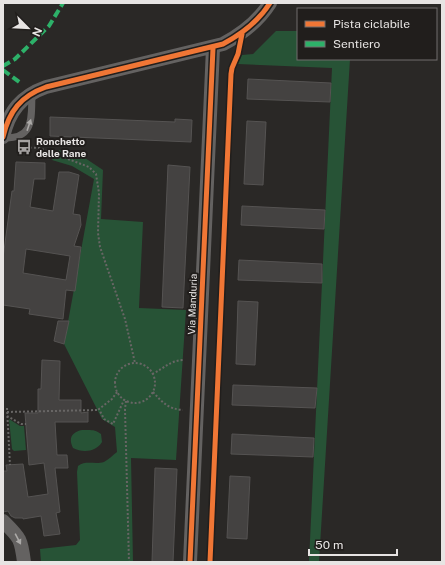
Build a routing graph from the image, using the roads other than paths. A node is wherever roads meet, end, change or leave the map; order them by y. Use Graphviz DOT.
graph roads {
  1 [pos="270,3"];
  2 [pos="213,48"];
  3 [pos="32,93"];
  4 [pos="6,140"];
  5 [pos="3,521"];
  6 [pos="24,562"];
  7 [pos="190,562"];
  1 -- 2 [label="street"];
  2 -- 3 [label="street"];
  2 -- 7 [label="street, Via Manduria"];
  3 -- 4 [label="street"];
  4 -- 3 [label="lane, one-way"];
  5 -- 6 [label="street, one-way"];
}
